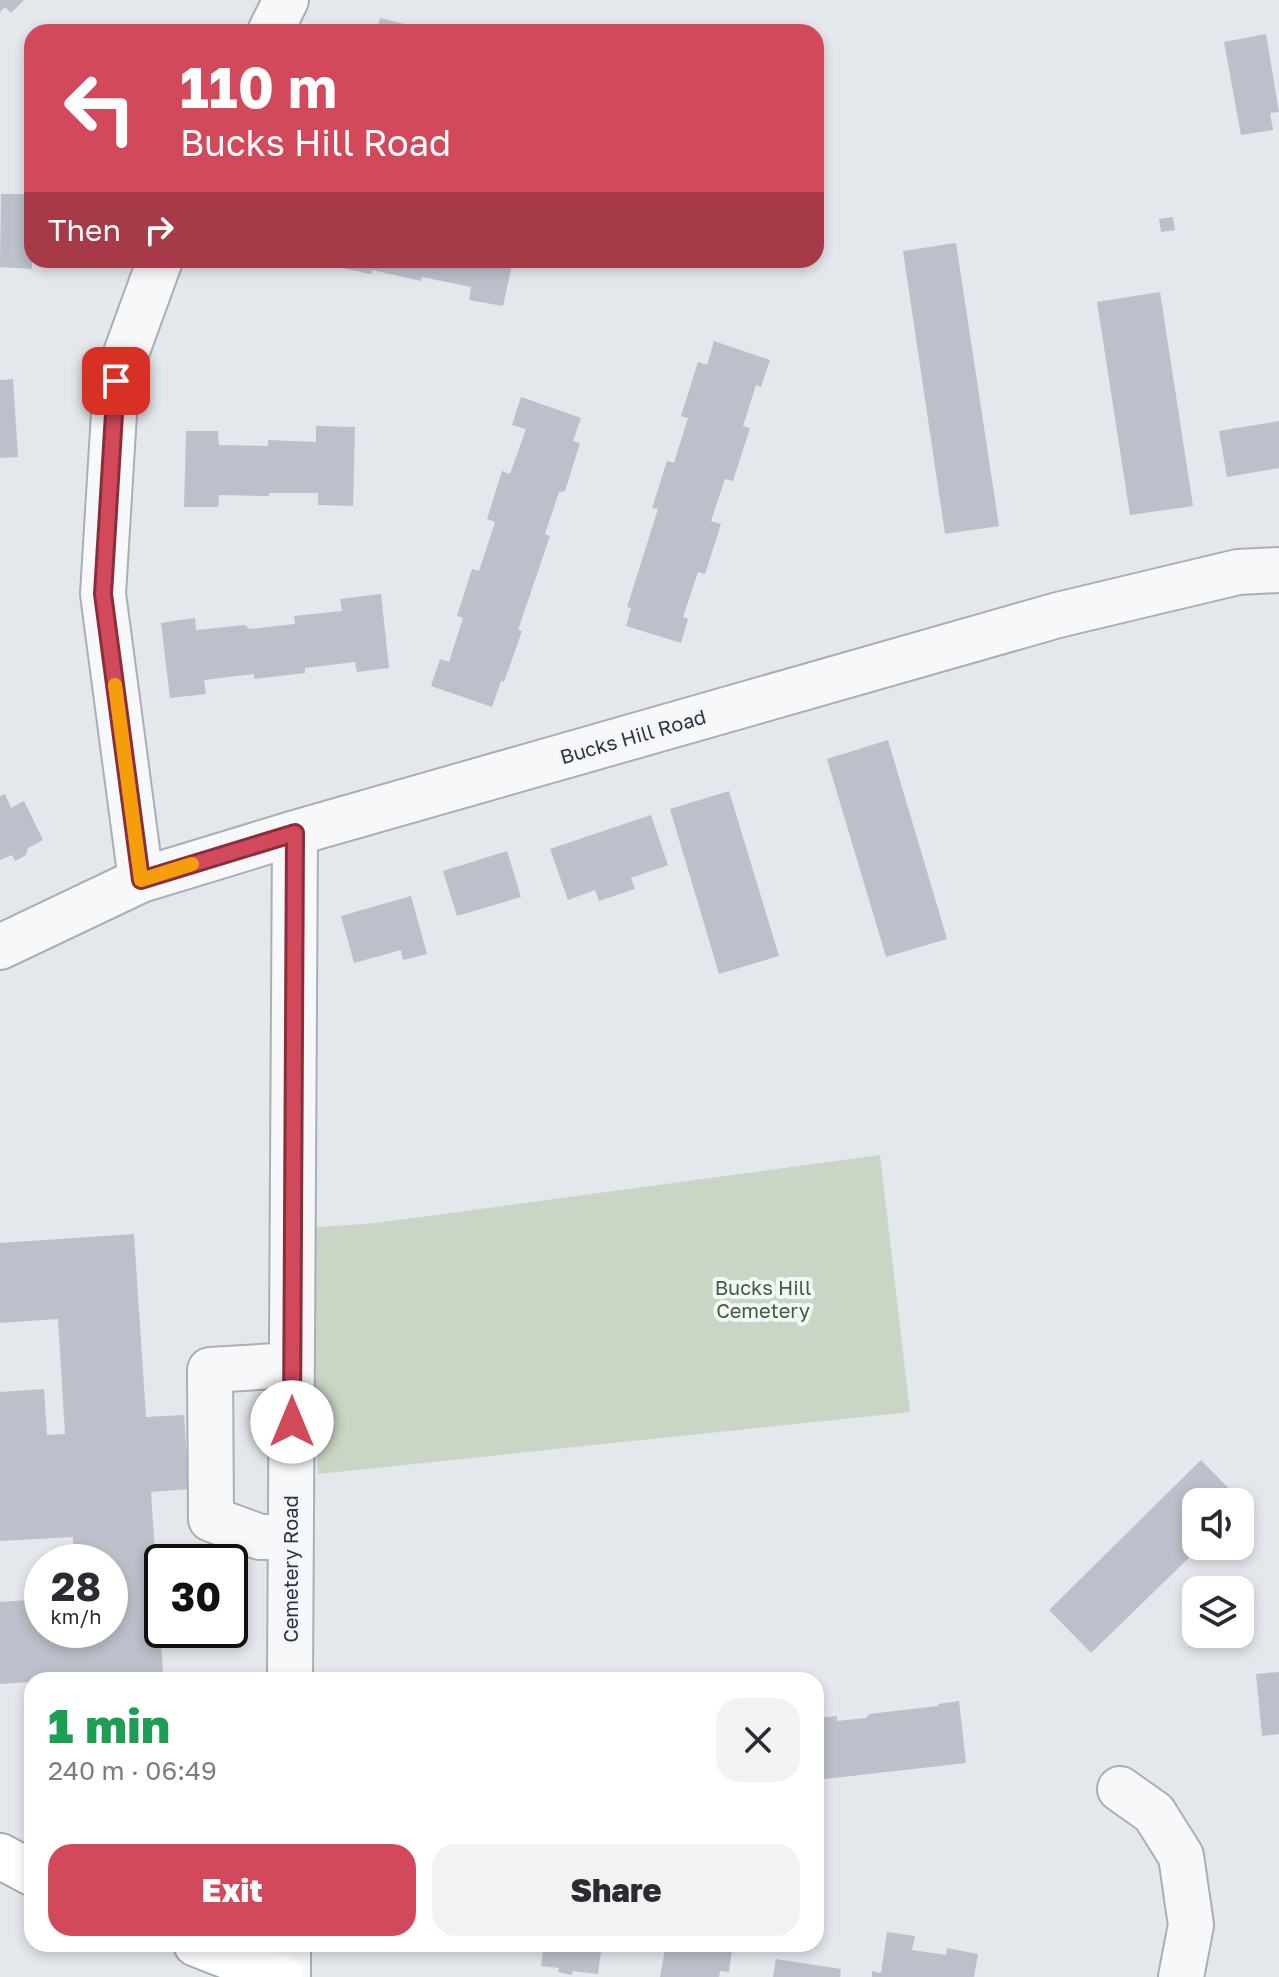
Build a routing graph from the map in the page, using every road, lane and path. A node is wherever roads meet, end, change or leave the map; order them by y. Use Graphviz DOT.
graph roads {
  1 [pos="286,0"];
  2 [pos="274,24"];
  3 [pos="157,268"];
  4 [pos="1279,570"];
  5 [pos="295,833"];
  6 [pos="141,880"];
  7 [pos="0,947"];
  8 [pos="292,1365"];
  9 [pos="291,1537"];
  10 [pos="290,1672"];
  11 [pos="1120,1789"];
  12 [pos="0,1856"];
  13 [pos="24,1869"];
  14 [pos="217,1952"];
  15 [pos="288,1952"];
  16 [pos="281,1977"];
  17 [pos="288,1977"];
  18 [pos="1181,1977"];
  1 -- 2 [label="street"];
  3 -- 6 [label="street"];
  4 -- 5 [label="street, Bucks Hill Road"];
  5 -- 6 [label="street, Bucks Hill Road"];
  5 -- 8 [label="street, Cemetery Road"];
  6 -- 7 [label="street, Bucks Hill Road"];
  8 -- 9 [label="street, Cemetery Road"];
  8 -- 9 [label="street"];
  9 -- 10 [label="street, Cemetery Road"];
  11 -- 18 [label="street"];
  12 -- 13 [label="main road"];
  14 -- 16 [label="main road"];
  15 -- 17 [label="street"];
}
